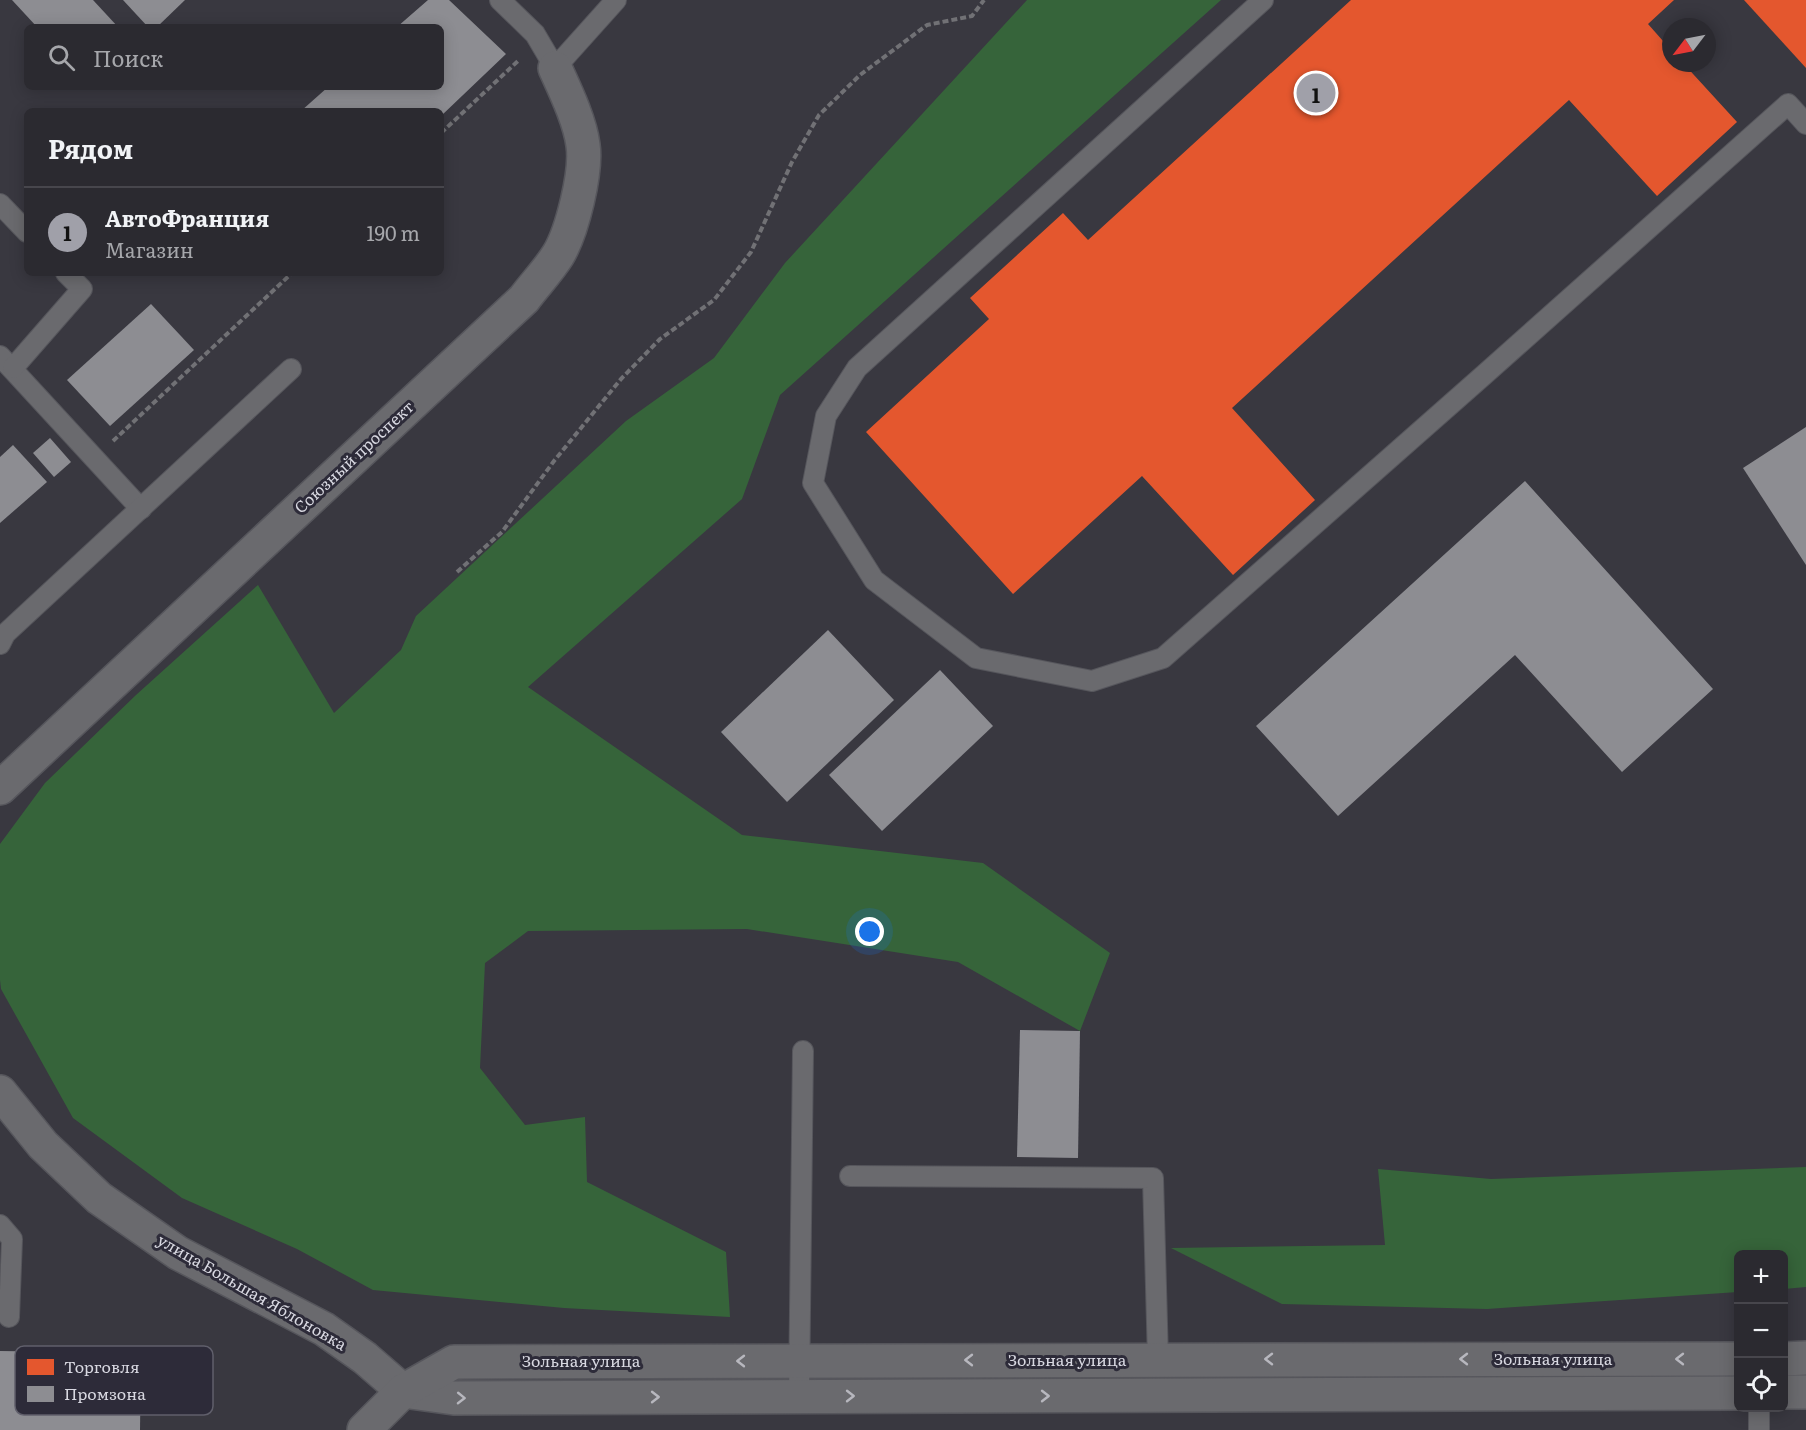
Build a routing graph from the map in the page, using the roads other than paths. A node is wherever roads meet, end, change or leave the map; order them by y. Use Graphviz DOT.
graph roads {
  1 [pos="500,0"];
  2 [pos="616,0"];
  3 [pos="1263,0"];
  4 [pos="547,54"];
  5 [pos="1806,124"];
  6 [pos="0,204"];
  7 [pos="24,229"];
  8 [pos="69,276"];
  9 [pos="6,362"];
  10 [pos="291,369"];
  11 [pos="141,509"];
  12 [pos="0,644"];
  13 [pos="0,788"];
  14 [pos="803,1051"];
  15 [pos="4,1107"];
  16 [pos="850,1176"];
  17 [pos="0,1225"];
  18 [pos="9,1317"];
  19 [pos="1806,1358"];
  20 [pos="1734,1359"];
  21 [pos="1788,1359"];
  22 [pos="799,1360"];
  23 [pos="1158,1360"];
  24 [pos="402,1391"];
  25 [pos="1788,1392"];
  26 [pos="1806,1392"];
  27 [pos="1734,1393"];
  28 [pos="799,1396"];
  29 [pos="1759,1412"];
  30 [pos="364,1430"];
  31 [pos="1759,1430"];
  1 -- 4 [label="lane"];
  2 -- 4 [label="lane"];
  3 -- 5 [label="lane"];
  4 -- 13 [label="street, Союзный проспект"];
  6 -- 7 [label="lane"];
  8 -- 9 [label="lane"];
  9 -- 11 [label="lane"];
  10 -- 11 [label="lane"];
  11 -- 12 [label="lane"];
  14 -- 22 [label="lane"];
  15 -- 24 [label="street, улица Большая Яблоновка"];
  16 -- 23 [label="lane"];
  17 -- 18 [label="lane"];
  19 -- 21 [label="street"];
  20 -- 23 [label="street, Зольная улица, one-way"];
  23 -- 22 [label="street, Зольная улица, one-way"];
  22 -- 24 [label="street, Зольная улица, one-way"];
  22 -- 28 [label="lane"];
  24 -- 28 [label="street, Зольная улица, one-way"];
  24 -- 30 [label="street, Зольная улица"];
  25 -- 26 [label="street"];
  28 -- 27 [label="street, Зольная улица, one-way"];
  29 -- 31 [label="lane"];
}
